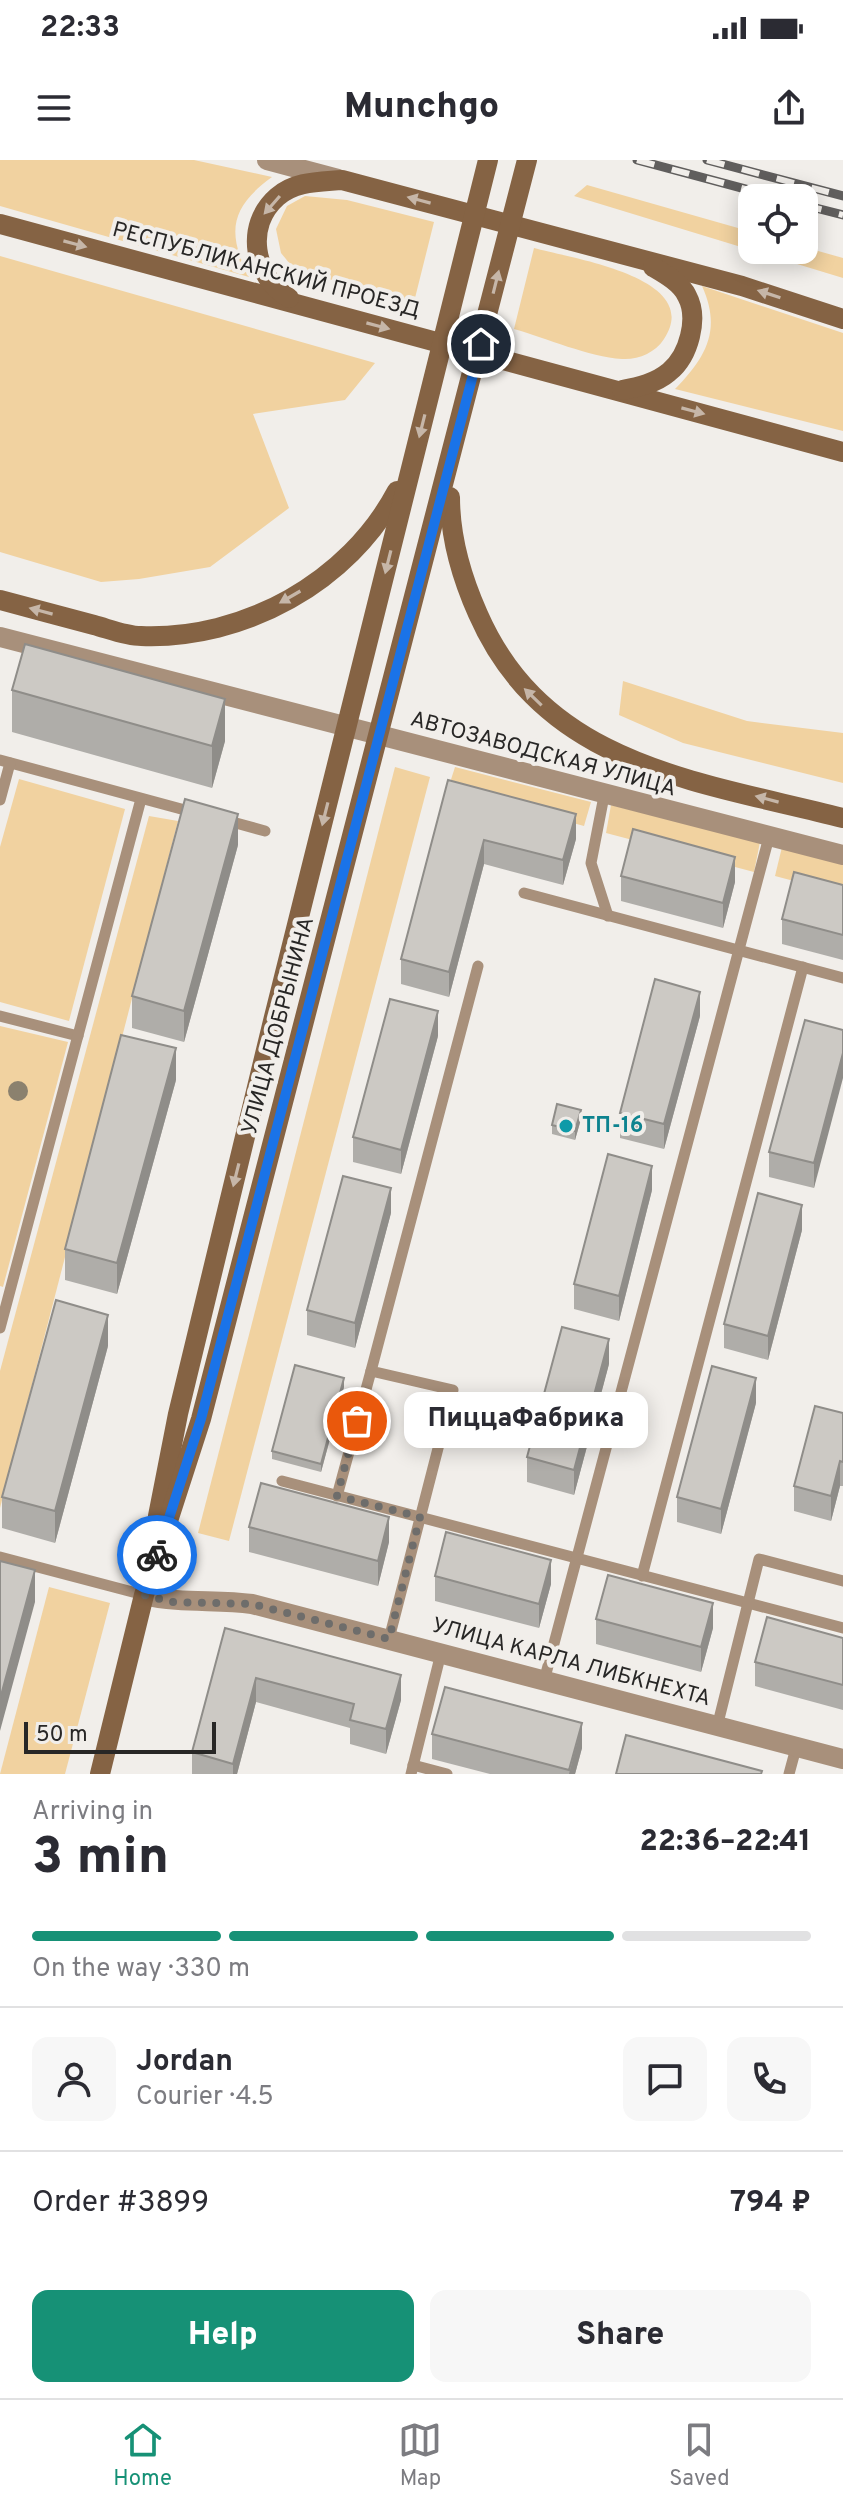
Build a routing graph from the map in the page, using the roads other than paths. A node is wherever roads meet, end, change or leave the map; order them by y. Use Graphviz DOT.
graph roads {
  1 [pos="267,160"];
  2 [pos="488,160"];
  3 [pos="527,160"];
  4 [pos="342,180"];
  5 [pos="0,224"];
  6 [pos="630,256"];
  7 [pos="302,306"];
  8 [pos="843,319"];
  9 [pos="618,391"];
  10 [pos="843,452"];
  11 [pos="413,459"];
  12 [pos="450,467"];
  13 [pos="0,600"];
  14 [pos="0,637"];
  15 [pos="5,761"];
  16 [pos="604,796"];
  17 [pos="141,799"];
  18 [pos="0,800"];
  19 [pos="843,818"];
  20 [pos="265,831"];
  21 [pos="769,837"];
  22 [pos="843,855"];
  23 [pos="524,893"];
  24 [pos="608,916"];
  25 [pos="739,950"];
  26 [pos="478,966"];
  27 [pos="803,967"];
  28 [pos="843,978"];
  29 [pos="0,1016"];
  30 [pos="78,1036"];
  31 [pos="4,1295"];
  32 [pos="0,1328"];
  33 [pos="371,1371"];
  34 [pos="282,1481"];
  35 [pos="337,1496"];
  36 [pos="420,1517"];
  37 [pos="0,1557"];
  38 [pos="577,1558"];
  39 [pos="642,1576"];
  40 [pos="843,1581"];
  41 [pos="144,1595"];
  42 [pos="748,1603"];
  43 [pos="843,1628"];
  44 [pos="389,1639"];
  45 [pos="441,1653"];
  46 [pos="544,1681"];
  47 [pos="717,1727"];
  48 [pos="796,1748"];
  49 [pos="843,1759"];
  50 [pos="412,1769"];
  51 [pos="100,1774"];
  52 [pos="447,1774"];
  53 [pos="789,1774"];
  1 -- 4 [label="street"];
  2 -- 11 [label="main road, one-way"];
  12 -- 3 [label="main road, one-way"];
  6 -- 4 [label="main road, one-way"];
  4 -- 7 [label="main road, one-way"];
  5 -- 7 [label="main road, РЕСПУБЛИКАНСКИЙ ПРОЕЗД, one-way"];
  8 -- 6 [label="main road, one-way"];
  6 -- 9 [label="main road"];
  7 -- 9 [label="main road, РЕСПУБЛИКАНСКИЙ ПРОЕЗД, one-way"];
  9 -- 10 [label="main road, РЕСПУБЛИКАНСКИЙ ПРОЕЗД, one-way"];
  11 -- 13 [label="main road, one-way"];
  11 -- 41 [label="main road, УЛИЦА ДОБРЫНИНА, one-way"];
  19 -- 12 [label="main road, one-way"];
  12 -- 41 [label="main road, УЛИЦА ДОБРЫНИНА"];
  14 -- 16 [label="street, АВТОЗАВОДСКАЯ УЛИЦА"];
  15 -- 17 [label="lane"];
  15 -- 18 [label="lane"];
  16 -- 21 [label="street, АВТОЗАВОДСКАЯ УЛИЦА"];
  16 -- 24 [label="lane"];
  17 -- 20 [label="lane"];
  17 -- 30 [label="lane"];
  21 -- 22 [label="street, АВТОЗАВОДСКАЯ УЛИЦА"];
  21 -- 25 [label="lane"];
  23 -- 24 [label="lane"];
  24 -- 25 [label="lane"];
  25 -- 27 [label="lane"];
  25 -- 38 [label="lane"];
  26 -- 33 [label="lane"];
  27 -- 28 [label="lane"];
  27 -- 39 [label="lane"];
  29 -- 30 [label="lane"];
  30 -- 31 [label="lane"];
  31 -- 32 [label="lane"];
  33 -- 35 [label="lane"];
  33 -- 36 [label="lane"];
  34 -- 35 [label="lane"];
  35 -- 36 [label="lane"];
  36 -- 38 [label="lane"];
  36 -- 44 [label="lane"];
  37 -- 41 [label="lane"];
  38 -- 39 [label="lane"];
  38 -- 46 [label="lane"];
  39 -- 42 [label="lane"];
  40 -- 42 [label="lane"];
  41 -- 44 [label="street, УЛИЦА КАРЛА ЛИБКНЕХТА"];
  41 -- 51 [label="main road, УЛИЦА ДОБРЫНИНА"];
  42 -- 43 [label="lane"];
  42 -- 47 [label="lane"];
  44 -- 45 [label="street, УЛИЦА КАРЛА ЛИБКНЕХТА"];
  45 -- 46 [label="street, УЛИЦА КАРЛА ЛИБКНЕХТА"];
  45 -- 50 [label="lane"];
  46 -- 47 [label="street, УЛИЦА КАРЛА ЛИБКНЕХТА"];
  47 -- 48 [label="street, УЛИЦА КАРЛА ЛИБКНЕХТА"];
  48 -- 49 [label="street, УЛИЦА КАРЛА ЛИБКНЕХТА"];
  48 -- 53 [label="lane"];
  50 -- 52 [label="lane"];
}
